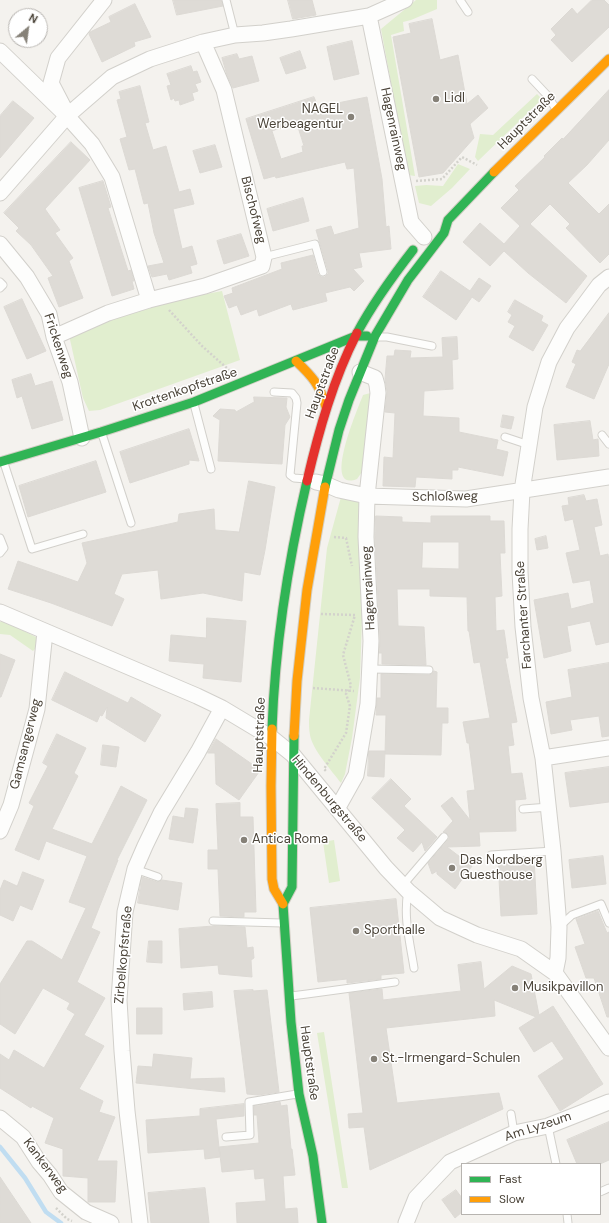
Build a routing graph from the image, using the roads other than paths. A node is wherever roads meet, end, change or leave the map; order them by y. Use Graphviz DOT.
graph roads {
  1 [pos="104,0"];
  2 [pos="226,0"];
  3 [pos="405,0"];
  4 [pos="460,0"];
  5 [pos="468,12"];
  6 [pos="369,16"];
  7 [pos="235,35"];
  8 [pos="204,42"];
  9 [pos="0,52"];
  10 [pos="609,59"];
  11 [pos="532,79"];
  12 [pos="557,111"];
  13 [pos="67,116"];
  14 [pos="0,193"];
  15 [pos="448,220"];
  16 [pos="430,232"];
  17 [pos="0,244"];
  18 [pos="264,257"];
  19 [pos="323,272"];
  20 [pos="609,277"];
  21 [pos="0,282"];
  22 [pos="0,288"];
  23 [pos="154,299"];
  24 [pos="356,336"];
  25 [pos="375,336"];
  26 [pos="54,337"];
  27 [pos="432,346"];
  28 [pos="296,361"];
  29 [pos="360,372"];
  30 [pos="274,392"];
  31 [pos="194,402"];
  32 [pos="326,407"];
  33 [pos="101,432"];
  34 [pos="602,435"];
  35 [pos="505,437"];
  36 [pos="82,438"];
  37 [pos="609,444"];
  38 [pos="529,445"];
  39 [pos="2,461"];
  40 [pos="211,469"];
  41 [pos="609,477"];
  42 [pos="306,479"];
  43 [pos="325,484"];
  44 [pos="522,491"];
  45 [pos="367,496"];
  46 [pos="132,523"];
  47 [pos="84,534"];
  48 [pos="0,538"];
  49 [pos="0,552"];
  50 [pos="296,589"];
  51 [pos="0,612"];
  52 [pos="45,632"];
  53 [pos="370,670"];
  54 [pos="429,670"];
  55 [pos="222,708"];
  56 [pos="272,738"];
  57 [pos="609,748"];
  58 [pos="293,755"];
  59 [pos="543,758"];
  60 [pos="549,807"];
  61 [pos="337,809"];
  62 [pos="523,809"];
  63 [pos="0,831"];
  64 [pos="444,837"];
  65 [pos="553,851"];
  66 [pos="491,855"];
  67 [pos="135,870"];
  68 [pos="158,877"];
  69 [pos="405,889"];
  70 [pos="283,904"];
  71 [pos="212,921"];
  72 [pos="609,923"];
  73 [pos="284,924"];
  74 [pos="559,927"];
  75 [pos="414,968"];
  76 [pos="555,973"];
  77 [pos="395,982"];
  78 [pos="288,996"];
  79 [pos="609,1048"];
  80 [pos="300,1094"];
  81 [pos="609,1102"];
  82 [pos="511,1114"];
  83 [pos="0,1118"];
  84 [pos="548,1126"];
  85 [pos="514,1133"];
  86 [pos="226,1136"];
  87 [pos="556,1163"];
  88 [pos="111,1223"];
  89 [pos="140,1223"];
  90 [pos="322,1223"];
  91 [pos="406,1223"];
  1 -- 13 [label="street"];
  2 -- 7 [label="lane"];
  3 -- 6 [label="street"];
  4 -- 5 [label="lane"];
  6 -- 7 [label="street"];
  6 -- 16 [label="street, Hagenrainweg"];
  7 -- 8 [label="street"];
  8 -- 13 [label="street"];
  8 -- 18 [label="street, Bischofweg"];
  9 -- 13 [label="street"];
  10 -- 12 [label="main road, Hauptstraße"];
  11 -- 12 [label="lane"];
  12 -- 15 [label="main road, Hauptstraße"];
  13 -- 14 [label="street"];
  13 -- 23 [label="street"];
  15 -- 16 [label="main road, Hauptstraße"];
  15 -- 25 [label="main road, Hauptstraße"];
  16 -- 24 [label="main road, Hauptstraße"];
  17 -- 26 [label="street, Frickenweg"];
  18 -- 19 [label="lane"];
  18 -- 23 [label="street, Bischofweg"];
  20 -- 38 [label="street, Farchanter Straße"];
  21 -- 22 [label="lane"];
  23 -- 26 [label="street, Bischofweg"];
  24 -- 25 [label="main road, Krottenkopfstraße"];
  24 -- 28 [label="main road, Krottenkopfstraße"];
  24 -- 32 [label="main road, Hauptstraße"];
  25 -- 27 [label="lane"];
  25 -- 29 [label="main road, Hauptstraße"];
  26 -- 36 [label="street, Frickenweg"];
  28 -- 31 [label="main road, Krottenkopfstraße"];
  28 -- 32 [label="main road"];
  29 -- 43 [label="main road, Hauptstraße"];
  29 -- 45 [label="street, Hagenrainweg"];
  30 -- 42 [label="lane"];
  31 -- 33 [label="main road, Krottenkopfstraße"];
  31 -- 40 [label="lane"];
  32 -- 42 [label="main road, Hauptstraße"];
  33 -- 36 [label="main road, Krottenkopfstraße"];
  33 -- 46 [label="lane"];
  34 -- 37 [label="lane"];
  35 -- 38 [label="lane"];
  36 -- 39 [label="main road, Krottenkopfstraße"];
  38 -- 44 [label="street, Farchanter Straße"];
  39 -- 47 [label="lane"];
  41 -- 44 [label="street, Schloßweg"];
  42 -- 43 [label="street, Schloßweg"];
  42 -- 50 [label="main road, Hauptstraße"];
  43 -- 45 [label="street, Schloßweg"];
  43 -- 50 [label="main road, Hauptstraße"];
  44 -- 45 [label="street, Schloßweg"];
  44 -- 59 [label="street, Farchanter Straße"];
  45 -- 53 [label="street, Hagenrainweg"];
  48 -- 49 [label="lane"];
  50 -- 56 [label="main road, Hauptstraße"];
  50 -- 58 [label="main road, Hauptstraße"];
  51 -- 52 [label="street, Hindenburgstraße"];
  52 -- 55 [label="street, Hindenburgstraße"];
  52 -- 63 [label="street, Gamsangerweg"];
  53 -- 54 [label="lane"];
  53 -- 61 [label="street, Hagenrainweg"];
  55 -- 56 [label="street, Hindenburgstraße"];
  55 -- 67 [label="street, Zirbelkopfstraße"];
  56 -- 58 [label="street, Hindenburgstraße"];
  56 -- 70 [label="main road, Hauptstraße"];
  57 -- 59 [label="street"];
  58 -- 61 [label="street, Hindenburgstraße"];
  58 -- 70 [label="main road, Hauptstraße"];
  59 -- 60 [label="street, Farchanter Straße"];
  60 -- 62 [label="lane"];
  60 -- 65 [label="street, Farchanter Straße"];
  61 -- 69 [label="street, Hindenburgstraße"];
  64 -- 69 [label="lane"];
  65 -- 66 [label="lane"];
  65 -- 74 [label="street, Farchanter Straße"];
  67 -- 68 [label="lane"];
  67 -- 89 [label="street, Zirbelkopfstraße"];
  69 -- 75 [label="lane"];
  69 -- 76 [label="street, Hindenburgstraße"];
  70 -- 73 [label="main road, Hauptstraße"];
  71 -- 73 [label="lane"];
  72 -- 74 [label="lane"];
  73 -- 78 [label="main road, Hauptstraße"];
  74 -- 76 [label="street, Farchanter Straße"];
  76 -- 79 [label="street, Hindenburgstraße"];
  77 -- 78 [label="lane"];
  78 -- 80 [label="main road, Hauptstraße"];
  80 -- 86 [label="lane"];
  80 -- 90 [label="main road, Hauptstraße"];
  81 -- 84 [label="street, Am Lyzeum"];
  82 -- 85 [label="lane"];
  83 -- 88 [label="street, Kankerweg"];
  84 -- 85 [label="street, Am Lyzeum"];
  84 -- 87 [label="lane"];
  85 -- 91 [label="street, Am Lyzeum"];
}
